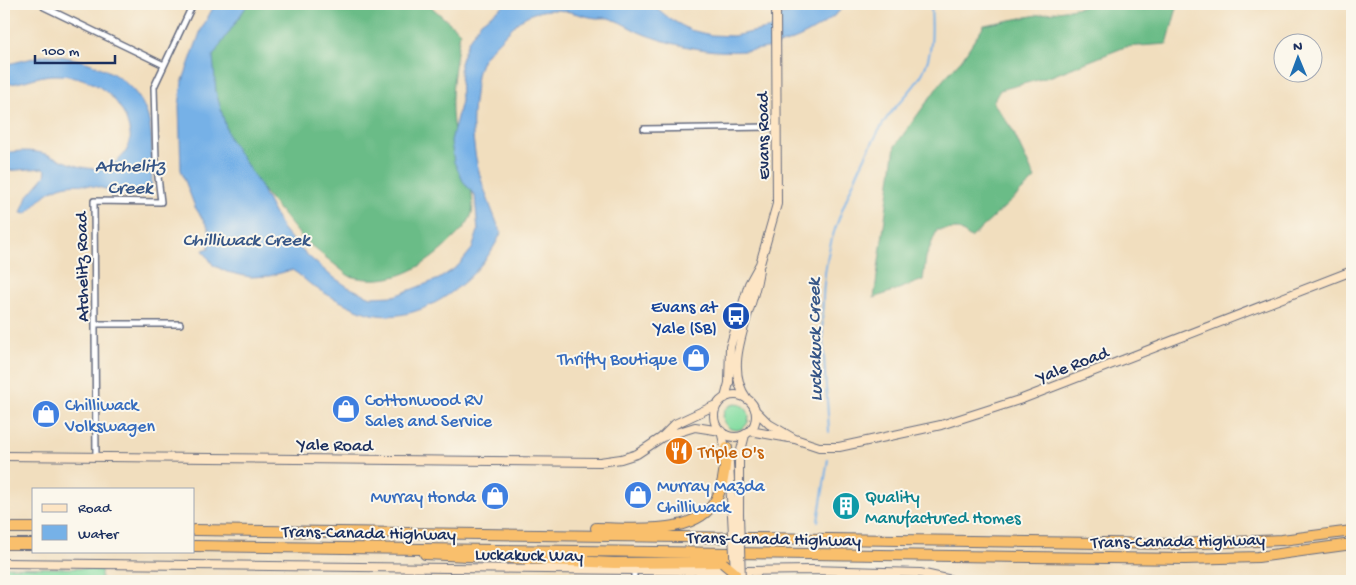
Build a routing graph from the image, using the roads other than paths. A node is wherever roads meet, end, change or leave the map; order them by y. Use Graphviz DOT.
graph roads {
  1 [pos="43,4"];
  2 [pos="193,4"];
  3 [pos="776,4"];
  4 [pos="164,65"];
  5 [pos="776,127"];
  6 [pos="644,129"];
  7 [pos="760,264"];
  8 [pos="1352,271"];
  9 [pos="96,324"];
  10 [pos="180,324"];
  11 [pos="725,398"];
  12 [pos="747,399"];
  13 [pos="718,404"];
  14 [pos="756,411"];
  15 [pos="721,431"];
  16 [pos="748,433"];
  17 [pos="661,438"];
  18 [pos="795,439"];
  19 [pos="727,448"];
  20 [pos="4,456"];
  21 [pos="96,456"];
  22 [pos="736,514"];
  23 [pos="1352,524"];
  24 [pos="4,528"];
  25 [pos="32,528"];
  26 [pos="195,530"];
  27 [pos="1352,531"];
  28 [pos="477,533"];
  29 [pos="1282,540"];
  30 [pos="4,544"];
  31 [pos="32,544"];
  32 [pos="1352,544"];
  33 [pos="195,546"];
  34 [pos="410,548"];
  35 [pos="1352,550"];
  36 [pos="1258,556"];
  37 [pos="738,562"];
  38 [pos="4,563"];
  39 [pos="723,567"];
  40 [pos="634,570"];
  41 [pos="679,570"];
  42 [pos="706,571"];
  43 [pos="747,571"];
  44 [pos="756,571"];
  45 [pos="737,578"];
  46 [pos="634,581"];
  47 [pos="695,581"];
  48 [pos="704,581"];
  49 [pos="756,581"];
  50 [pos="956,581"];
  1 -- 4 [label="street"];
  2 -- 4 [label="street, Atchelitz Road"];
  3 -- 5 [label="street, Evans Road"];
  4 -- 9 [label="street, Atchelitz Road"];
  5 -- 6 [label="street"];
  5 -- 7 [label="street, Evans Road"];
  7 -- 11 [label="street, Evans Road"];
  7 -- 12 [label="street, Evans Road"];
  8 -- 18 [label="street, Yale Road"];
  9 -- 10 [label="street"];
  9 -- 21 [label="street, Atchelitz Road"];
  11 -- 12 [label="street"];
  11 -- 13 [label="street"];
  12 -- 14 [label="street"];
  13 -- 15 [label="street"];
  13 -- 17 [label="street, Yale Road"];
  14 -- 16 [label="street"];
  14 -- 18 [label="street, Yale Road"];
  15 -- 16 [label="street"];
  15 -- 17 [label="street, Yale Road"];
  15 -- 19 [label="street"];
  16 -- 18 [label="street, Yale Road"];
  16 -- 22 [label="street"];
  17 -- 21 [label="street, Yale Road"];
  19 -- 22 [label="street"];
  19 -- 28 [label="highway"];
  20 -- 21 [label="street, Yale Road"];
  22 -- 37 [label="street, bridge"];
  23 -- 29 [label="highway"];
  24 -- 25 [label="highway"];
  26 -- 28 [label="highway, Trans-Canada Highway"];
  27 -- 29 [label="highway, Trans-Canada Highway"];
  28 -- 29 [label="highway, Trans-Canada Highway"];
  30 -- 31 [label="highway"];
  32 -- 36 [label="highway, Trans-Canada Highway"];
  33 -- 34 [label="highway, Trans-Canada Highway"];
  34 -- 36 [label="highway, Trans-Canada Highway"];
  34 -- 39 [label="highway"];
  35 -- 36 [label="highway"];
  37 -- 39 [label="highway, bridge"];
  37 -- 45 [label="street, bridge"];
  38 -- 40 [label="street, Luckakuck Way"];
  39 -- 42 [label="street, Luckakuck Way"];
  39 -- 45 [label="highway, bridge"];
  40 -- 41 [label="street, Luckakuck Way"];
  40 -- 46 [label="street"];
  41 -- 42 [label="street, Luckakuck Way"];
  41 -- 47 [label="street"];
  42 -- 48 [label="street"];
  43 -- 44 [label="street"];
  44 -- 49 [label="street"];
  44 -- 50 [label="street"];
}
